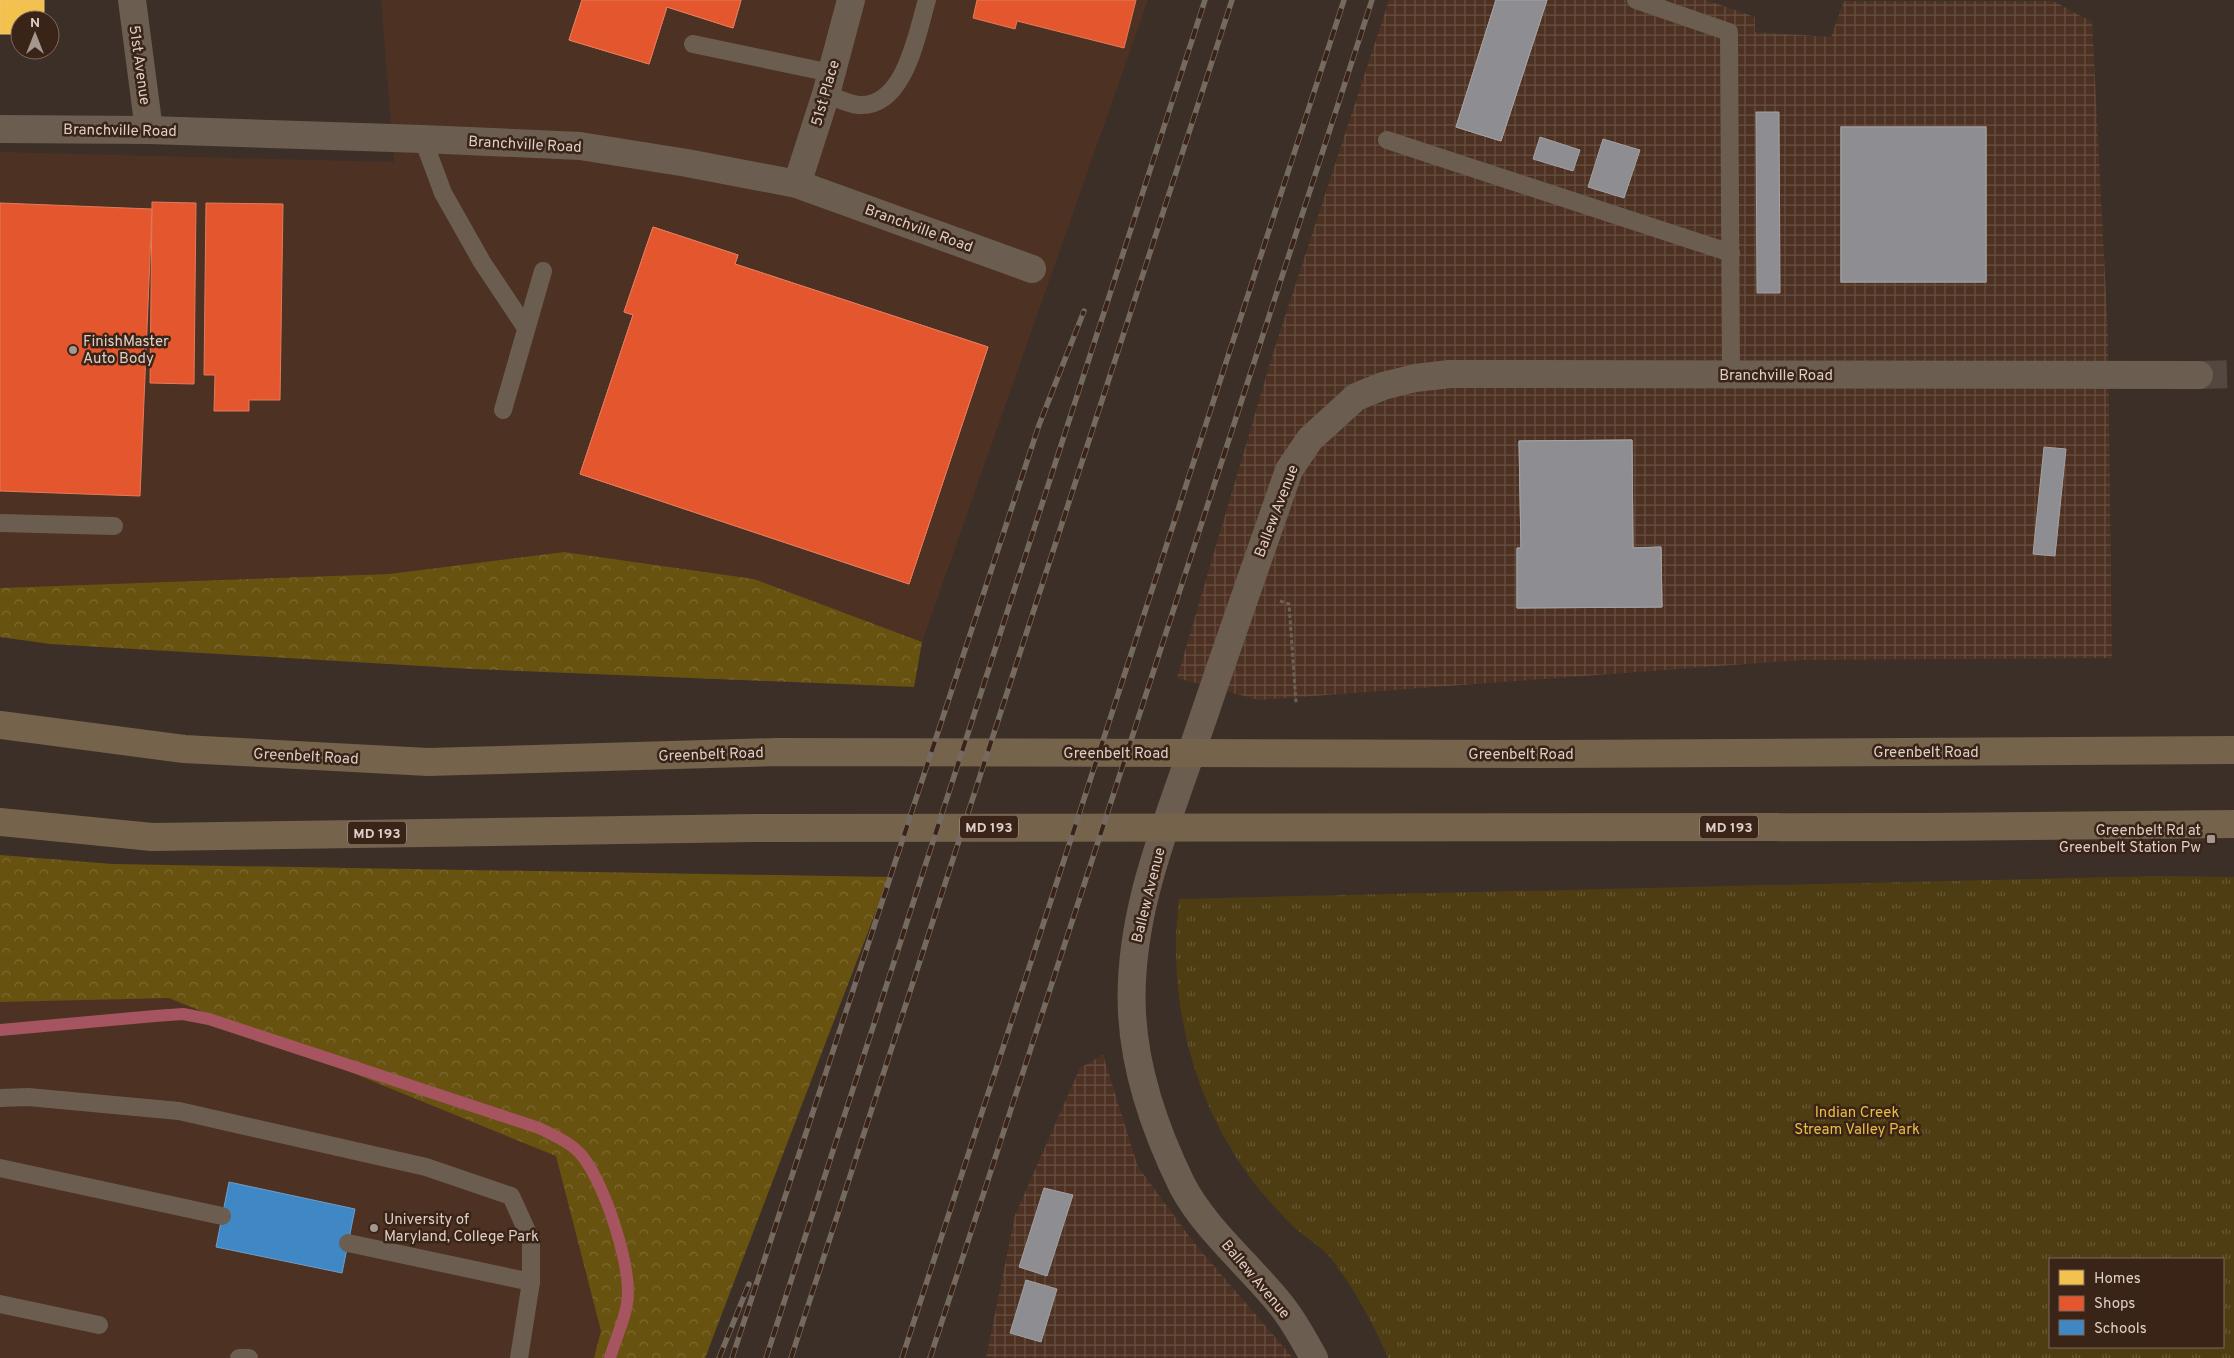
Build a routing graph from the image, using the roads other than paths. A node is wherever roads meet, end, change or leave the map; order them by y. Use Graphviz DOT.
graph roads {
  1 [pos="132,0"];
  2 [pos="850,0"];
  3 [pos="927,0"];
  4 [pos="1636,0"];
  5 [pos="693,44"];
  6 [pos="829,84"];
  7 [pos="0,129"];
  8 [pos="149,130"];
  9 [pos="423,139"];
  10 [pos="1387,140"];
  11 [pos="797,184"];
  12 [pos="1731,253"];
  13 [pos="1032,269"];
  14 [pos="543,271"];
  15 [pos="526,328"];
  16 [pos="2200,374"];
  17 [pos="1731,375"];
  18 [pos="1356,397"];
  19 [pos="503,410"];
  20 [pos="0,523"];
  21 [pos="114,526"];
  22 [pos="0,725"];
  23 [pos="2234,750"];
  24 [pos="0,822"];
  25 [pos="2234,824"];
  26 [pos="0,1098"];
  27 [pos="0,1168"];
  28 [pos="222,1216"];
  29 [pos="348,1243"];
  30 [pos="531,1282"];
  31 [pos="0,1304"];
  32 [pos="99,1325"];
  33 [pos="239,1358"];
  34 [pos="249,1358"];
  35 [pos="519,1358"];
  36 [pos="1314,1358"];
  1 -- 8 [label="street, 51st Avenue"];
  2 -- 6 [label="street, 51st Place"];
  3 -- 6 [label="lane"];
  4 -- 12 [label="lane"];
  5 -- 6 [label="lane"];
  6 -- 11 [label="street, 51st Place"];
  7 -- 8 [label="street, Branchville Road"];
  8 -- 9 [label="street, Branchville Road"];
  9 -- 11 [label="street, Branchville Road"];
  9 -- 15 [label="lane"];
  10 -- 12 [label="lane"];
  11 -- 13 [label="street, Branchville Road"];
  12 -- 17 [label="lane"];
  14 -- 15 [label="lane"];
  15 -- 19 [label="lane"];
  16 -- 17 [label="street, Branchville Road"];
  17 -- 18 [label="street, Branchville Road"];
  18 -- 36 [label="street, Ballew Avenue"];
  20 -- 21 [label="lane"];
  22 -- 23 [label="main road, Greenbelt Road"];
  24 -- 25 [label="main road, MD 193"];
  26 -- 30 [label="lane"];
  27 -- 28 [label="lane"];
  29 -- 30 [label="lane"];
  30 -- 35 [label="lane"];
  31 -- 32 [label="lane"];
  33 -- 34 [label="lane"];
}
